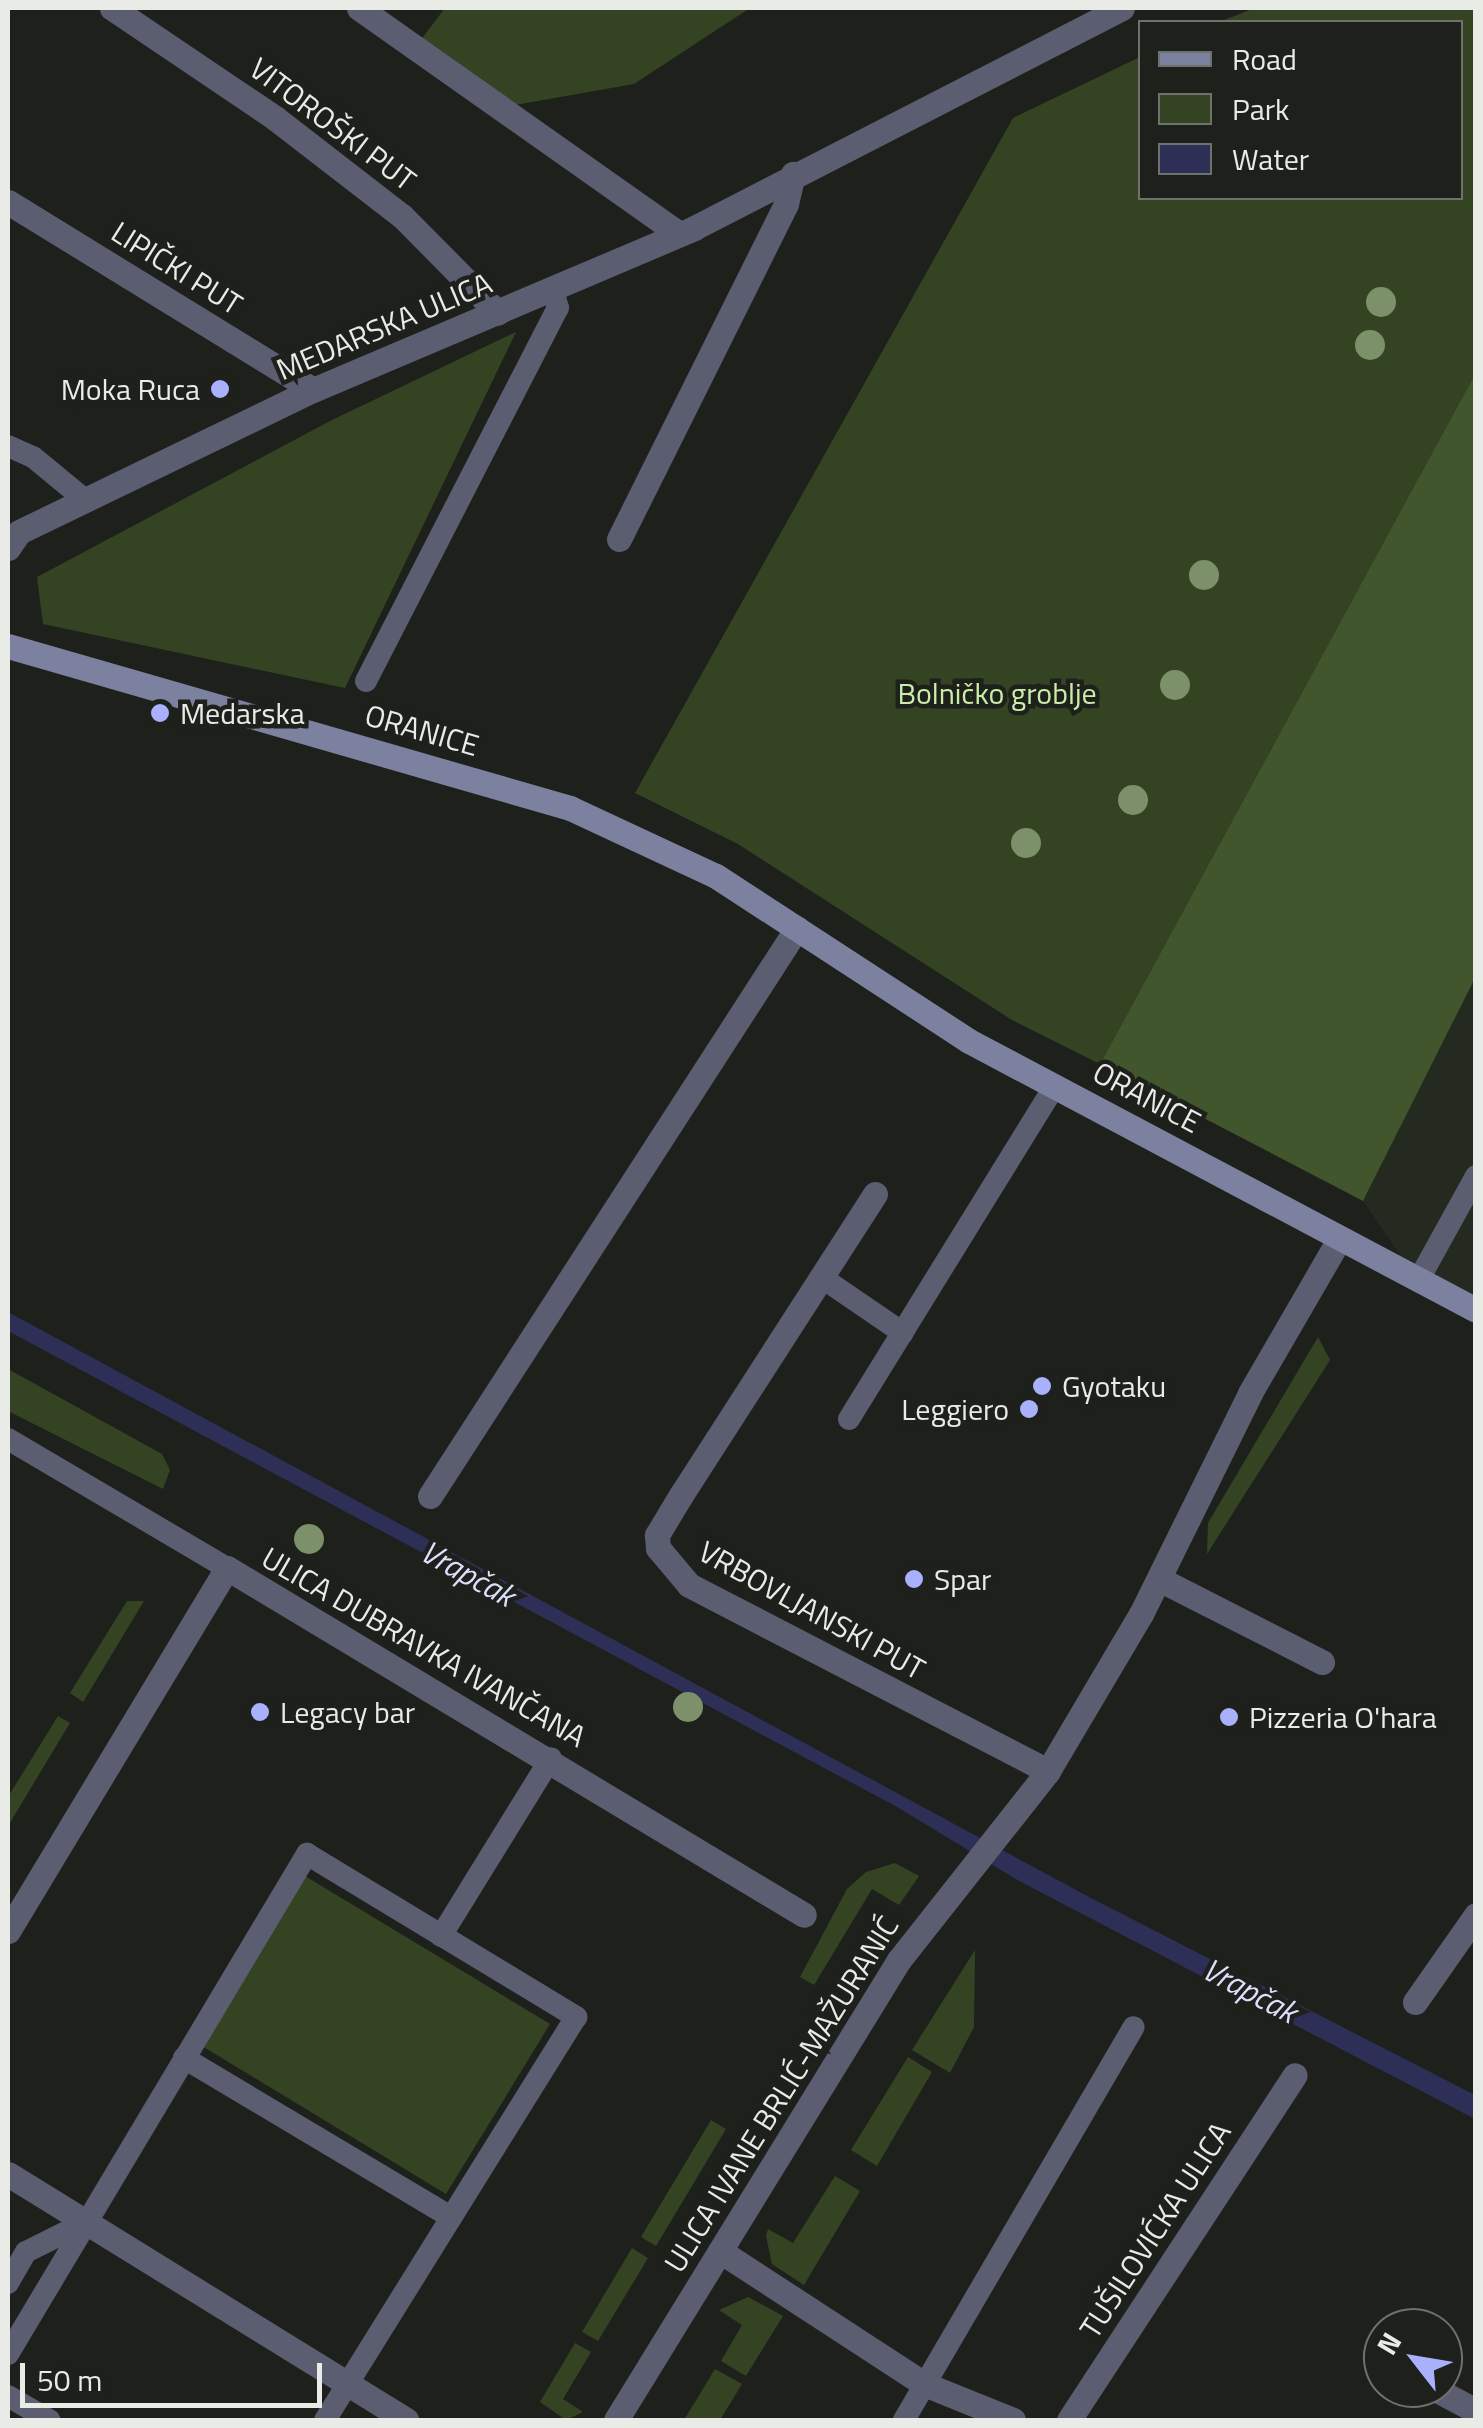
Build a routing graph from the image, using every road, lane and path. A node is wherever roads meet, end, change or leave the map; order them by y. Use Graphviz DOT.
graph roads {
  1 [pos="112,8"];
  2 [pos="358,8"];
  3 [pos="1122,8"];
  4 [pos="793,174"];
  5 [pos="8,202"];
  6 [pos="678,232"];
  7 [pos="553,291"];
  8 [pos="498,313"];
  9 [pos="312,390"];
  10 [pos="8,446"];
  11 [pos="84,499"];
  12 [pos="620,540"];
  13 [pos="8,548"];
  14 [pos="8,646"];
  15 [pos="366,681"];
  16 [pos="797,928"];
  17 [pos="1055,1086"];
  18 [pos="1476,1176"];
  19 [pos="874,1194"];
  20 [pos="1340,1238"];
  21 [pos="821,1277"];
  22 [pos="1418,1281"];
  23 [pos="1476,1310"];
  24 [pos="903,1332"];
  25 [pos="850,1420"];
  26 [pos="8,1439"];
  27 [pos="430,1496"];
  28 [pos="226,1568"];
  29 [pos="1159,1579"];
  30 [pos="1322,1662"];
  31 [pos="550,1758"];
  32 [pos="1048,1771"];
  33 [pos="804,1915"];
  34 [pos="1476,1915"];
  35 [pos="8,1932"];
  36 [pos="442,1936"];
  37 [pos="1415,2002"];
  38 [pos="1134,2027"];
  39 [pos="184,2058"];
  40 [pos="1295,2074"];
  41 [pos="8,2174"];
  42 [pos="451,2218"];
  43 [pos="86,2222"];
  44 [pos="720,2251"];
  45 [pos="8,2284"];
  46 [pos="8,2354"];
  47 [pos="347,2384"];
  48 [pos="924,2384"];
  49 [pos="8,2396"];
  50 [pos="49,2420"];
  51 [pos="325,2420"];
  52 [pos="406,2420"];
  53 [pos="616,2420"];
  54 [pos="904,2420"];
  55 [pos="1013,2420"];
  56 [pos="1069,2420"];
  1 -- 8 [label="street, VITOROŠKI PUT"];
  2 -- 6 [label="street"];
  3 -- 4 [label="street, MEDARSKA ULICA"];
  4 -- 6 [label="street, MEDARSKA ULICA"];
  4 -- 12 [label="street"];
  5 -- 9 [label="street, LIPIČKI PUT"];
  6 -- 7 [label="street, MEDARSKA ULICA"];
  7 -- 8 [label="street, MEDARSKA ULICA"];
  7 -- 15 [label="lane"];
  8 -- 9 [label="street, MEDARSKA ULICA"];
  9 -- 11 [label="street, MEDARSKA ULICA"];
  10 -- 11 [label="lane"];
  11 -- 13 [label="street, MEDARSKA ULICA"];
  14 -- 16 [label="main road, ORANICE"];
  16 -- 17 [label="main road, ORANICE"];
  16 -- 27 [label="street"];
  17 -- 20 [label="main road, ORANICE"];
  17 -- 24 [label="lane"];
  18 -- 22 [label="lane"];
  19 -- 21 [label="street, VRBOVLJANSKI PUT"];
  20 -- 22 [label="main road, ORANICE"];
  20 -- 29 [label="street, ULICA IVANE BRLIĆ-MAŽURANIĆ"];
  21 -- 24 [label="lane"];
  21 -- 32 [label="street, VRBOVLJANSKI PUT"];
  22 -- 23 [label="main road, ORANICE"];
  24 -- 25 [label="lane"];
  26 -- 28 [label="lane, ULICA DUBRAVKA IVANČANA"];
  28 -- 31 [label="street, ULICA DUBRAVKA IVANČANA"];
  28 -- 35 [label="street"];
  29 -- 30 [label="street"];
  29 -- 32 [label="street, ULICA IVANE BRLIĆ-MAŽURANIĆ"];
  31 -- 33 [label="street, ULICA DUBRAVKA IVANČANA"];
  31 -- 36 [label="lane"];
  32 -- 44 [label="street, ULICA IVANE BRLIĆ-MAŽURANIĆ"];
  34 -- 37 [label="street"];
  36 -- 39 [label="lane"];
  36 -- 42 [label="lane"];
  38 -- 48 [label="lane"];
  39 -- 42 [label="lane"];
  39 -- 43 [label="lane"];
  40 -- 56 [label="street, TUŠILOVIĆKA ULICA"];
  41 -- 43 [label="street"];
  42 -- 47 [label="lane"];
  43 -- 45 [label="lane"];
  43 -- 46 [label="lane"];
  43 -- 47 [label="street"];
  44 -- 48 [label="street"];
  44 -- 53 [label="street, ULICA IVANE BRLIĆ-MAŽURANIĆ"];
  47 -- 51 [label="lane"];
  47 -- 52 [label="street"];
  48 -- 54 [label="lane"];
  48 -- 55 [label="street"];
  49 -- 50 [label="lane"];
}
